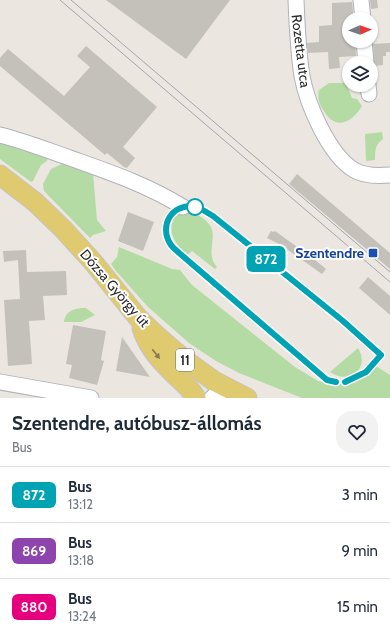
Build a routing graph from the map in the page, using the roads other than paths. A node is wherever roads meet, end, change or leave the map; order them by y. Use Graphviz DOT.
graph roads {
  1 [pos="296,0"];
  2 [pos="361,0"];
  3 [pos="362,12"];
  4 [pos="0,135"];
  5 [pos="0,175"];
  6 [pos="390,175"];
  7 [pos="183,207"];
  8 [pos="139,319"];
  9 [pos="0,382"];
  10 [pos="57,395"];
  11 [pos="238,396"];
  12 [pos="91,398"];
  13 [pos="196,398"];
  14 [pos="212,398"];
  1 -- 6 [label="street, Rozetta utca"];
  2 -- 3 [label="street"];
  4 -- 7 [label="street"];
  5 -- 8 [label="main road, Dózsa György út / 11"];
  8 -- 11 [label="main road, Dózsa György út / 11"];
  8 -- 13 [label="main road, one-way"];
  9 -- 10 [label="street"];
  10 -- 12 [label="street"];
  11 -- 14 [label="street"];
}
